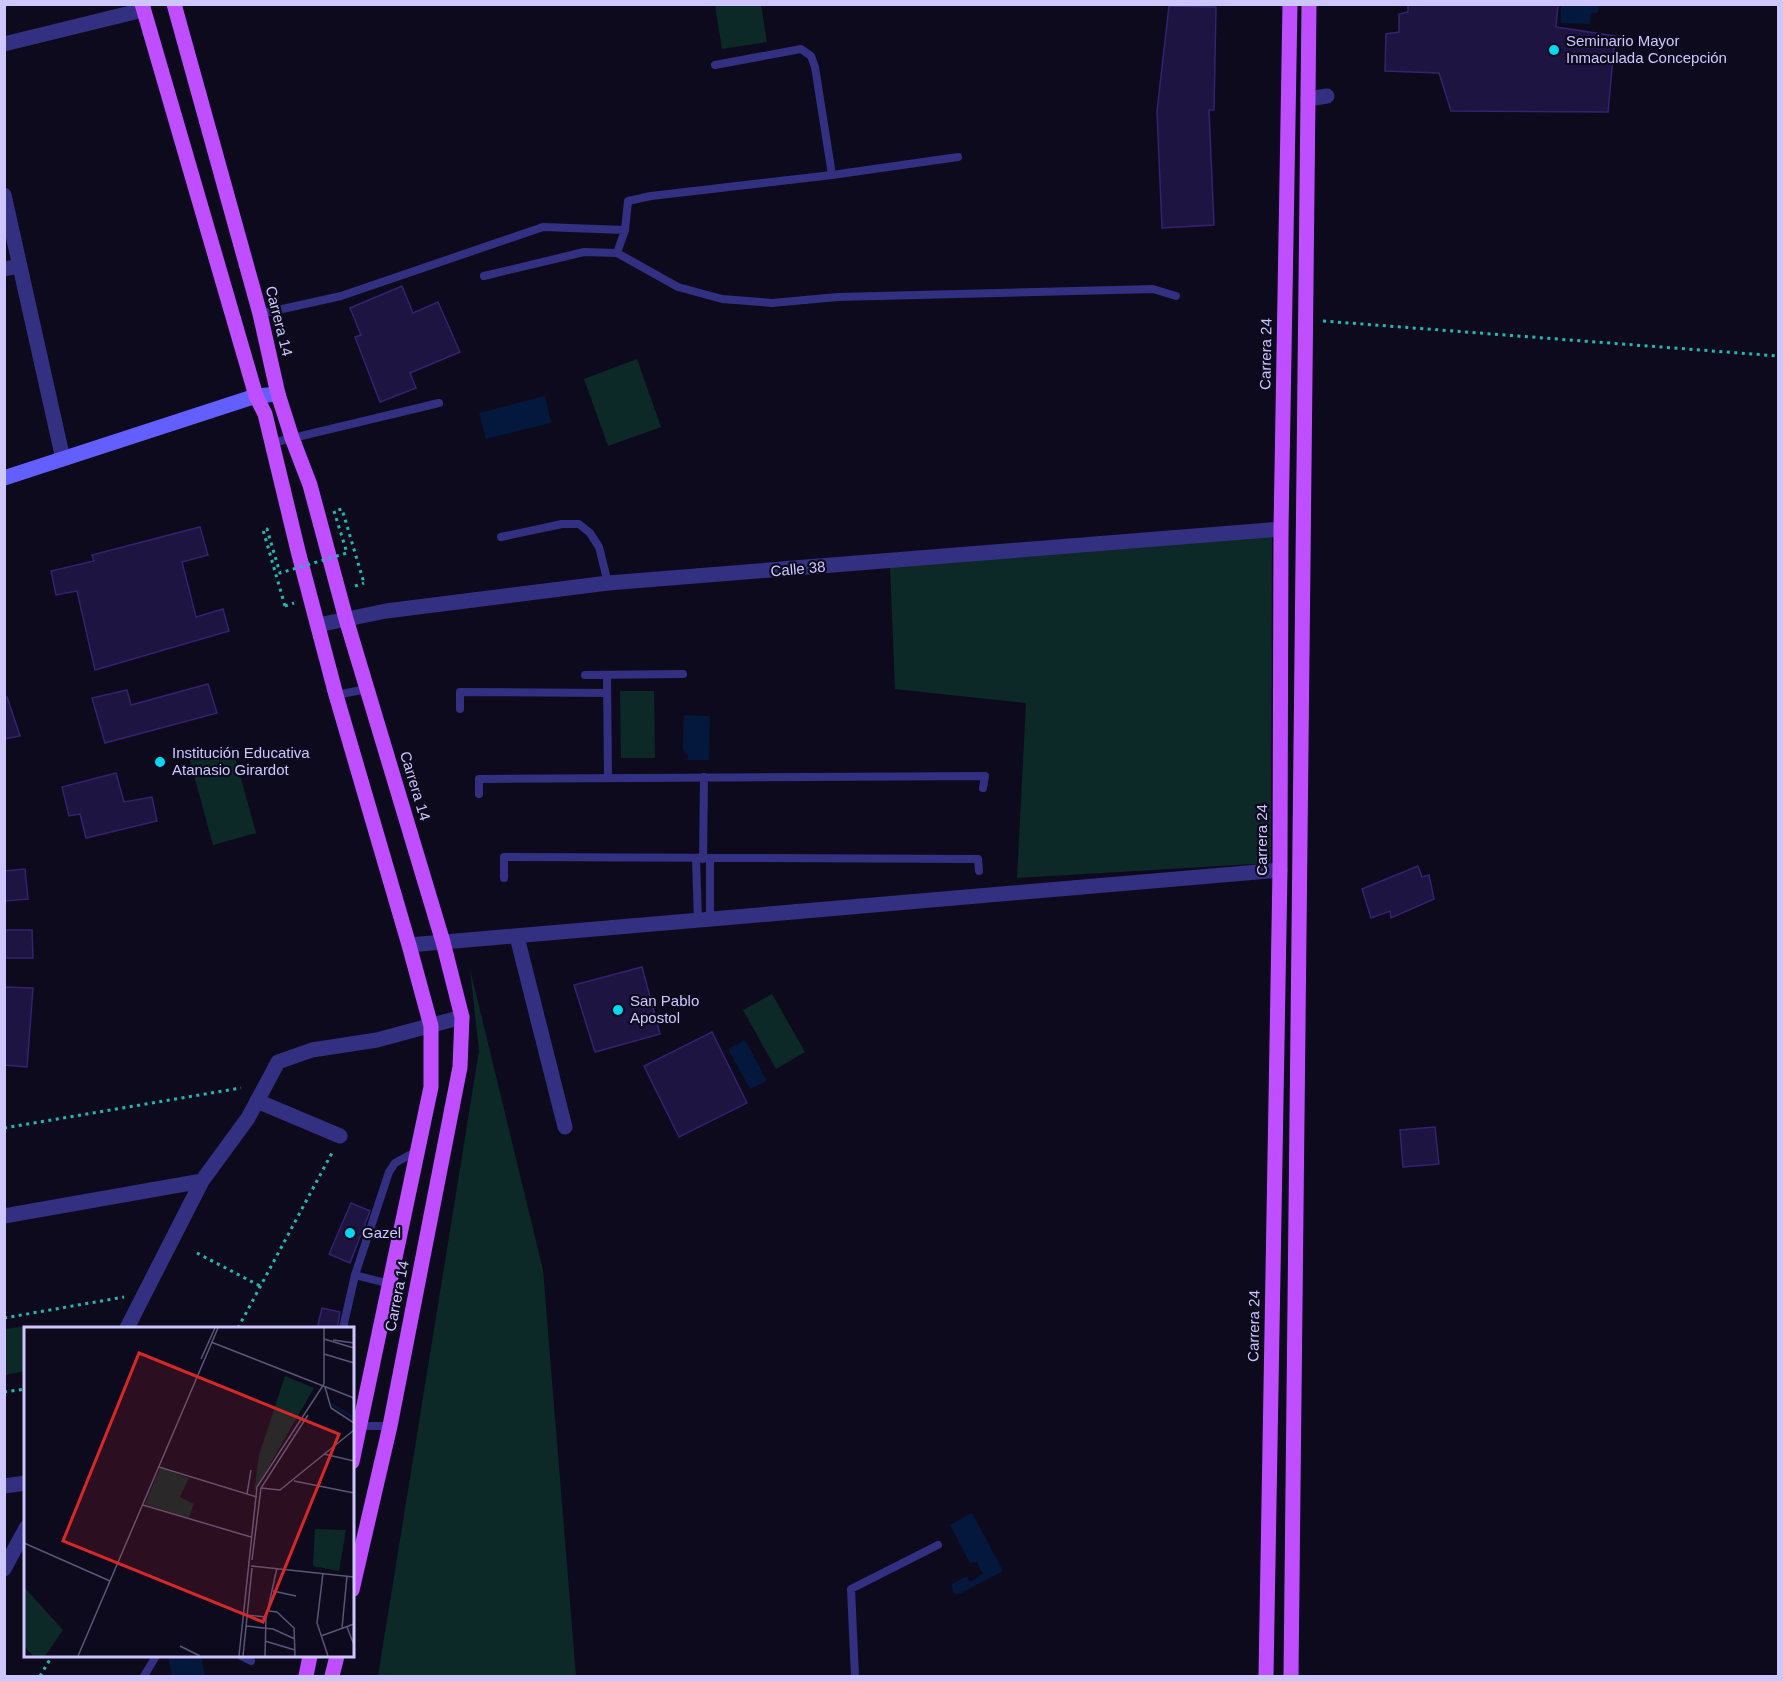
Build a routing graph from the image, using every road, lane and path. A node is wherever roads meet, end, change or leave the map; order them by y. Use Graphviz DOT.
graph roads {
  1 [pos="174,4"];
  2 [pos="1290,4"];
  3 [pos="1309,4"];
  4 [pos="143,7"];
  5 [pos="4,44"];
  6 [pos="716,64"];
  7 [pos="1327,96"];
  8 [pos="1308,99"];
  9 [pos="1289,101"];
  10 [pos="958,157"];
  11 [pos="832,175"];
  12 [pos="4,195"];
  13 [pos="625,230"];
  14 [pos="617,253"];
  15 [pos="12,268"];
  16 [pos="484,276"];
  17 [pos="1176,296"];
  18 [pos="260,314"];
  19 [pos="1306,320"];
  20 [pos="1779,356"];
  21 [pos="278,394"];
  22 [pos="256,396"];
  23 [pos="439,404"];
  24 [pos="292,438"];
  25 [pos="272,443"];
  26 [pos="63,459"];
  27 [pos="4,478"];
  28 [pos="1281,529"];
  29 [pos="501,537"];
  30 [pos="364,583"];
  31 [pos="608,583"];
  32 [pos="285,606"];
  33 [pos="346,619"];
  34 [pos="318,625"];
  35 [pos="683,674"];
  36 [pos="585,675"];
  37 [pos="607,675"];
  38 [pos="367,689"];
  39 [pos="607,693"];
  40 [pos="336,695"];
  41 [pos="460,709"];
  42 [pos="704,777"];
  43 [pos="608,778"];
  44 [pos="983,788"];
  45 [pos="479,794"];
  46 [pos="703,859"];
  47 [pos="1301,867"];
  48 [pos="1280,870"];
  49 [pos="979,871"];
  50 [pos="504,878"];
  51 [pos="704,920"];
  52 [pos="517,937"];
  53 [pos="443,942"];
  54 [pos="409,945"];
  55 [pos="462,1017"];
  56 [pos="431,1026"];
  57 [pos="241,1088"];
  58 [pos="257,1101"];
  59 [pos="565,1127"];
  60 [pos="4,1128"];
  61 [pos="340,1136"];
  62 [pos="418,1150"];
  63 [pos="202,1181"];
  64 [pos="4,1216"];
  65 [pos="197,1253"];
  66 [pos="355,1275"];
  67 [pos="390,1284"];
  68 [pos="262,1287"];
  69 [pos="132,1296"];
  70 [pos="4,1318"];
  71 [pos="128,1327"];
  72 [pos="239,1327"];
  73 [pos="344,1327"];
  74 [pos="24,1389"];
  75 [pos="4,1392"];
  76 [pos="356,1423"];
  77 [pos="390,1426"];
  78 [pos="354,1442"];
  79 [pos="24,1483"];
  80 [pos="4,1486"];
  81 [pos="24,1532"];
  82 [pos="938,1545"];
  83 [pos="4,1569"];
  84 [pos="354,1581"];
  85 [pos="51,1657"];
  86 [pos="156,1657"];
  87 [pos="243,1657"];
  88 [pos="310,1657"];
  89 [pos="337,1657"];
  90 [pos="250,1661"];
  91 [pos="146,1676"];
  92 [pos="40,1677"];
  93 [pos="306,1677"];
  94 [pos="333,1677"];
  95 [pos="855,1677"];
  96 [pos="1266,1677"];
  97 [pos="1291,1677"];
  1 -- 18 [label="main road, Carrera 14"];
  2 -- 9 [label="main road, Carrera 24"];
  3 -- 8 [label="main road"];
  4 -- 5 [label="street"];
  4 -- 22 [label="main road, Carrera 14"];
  6 -- 11 [label="lane"];
  7 -- 8 [label="street"];
  8 -- 9 [label="main road"];
  8 -- 19 [label="main road"];
  9 -- 28 [label="main road, Carrera 24"];
  10 -- 11 [label="lane"];
  11 -- 13 [label="lane"];
  12 -- 15 [label="street"];
  13 -- 14 [label="lane"];
  13 -- 18 [label="lane"];
  14 -- 16 [label="lane"];
  14 -- 17 [label="lane"];
  15 -- 26 [label="street"];
  18 -- 21 [label="main road, Carrera 14"];
  19 -- 20 [label="path"];
  19 -- 47 [label="main road"];
  21 -- 22 [label="street"];
  21 -- 24 [label="main road, Carrera 14"];
  22 -- 25 [label="main road, Carrera 14"];
  22 -- 26 [label="street"];
  23 -- 24 [label="lane"];
  24 -- 25 [label="lane"];
  24 -- 33 [label="main road, Carrera 14"];
  25 -- 34 [label="main road, Carrera 14"];
  26 -- 27 [label="street"];
  28 -- 31 [label="street, Calle 38"];
  28 -- 48 [label="main road, Carrera 24"];
  29 -- 31 [label="lane"];
  30 -- 32 [label="path, bridge"];
  31 -- 33 [label="street, Calle 38"];
  33 -- 34 [label="street, Calle 38"];
  33 -- 38 [label="main road, Carrera 14"];
  34 -- 40 [label="main road, Carrera 14"];
  35 -- 37 [label="lane"];
  36 -- 37 [label="lane"];
  37 -- 39 [label="lane"];
  38 -- 40 [label="lane"];
  38 -- 53 [label="main road, Carrera 14"];
  39 -- 41 [label="lane"];
  39 -- 43 [label="lane"];
  40 -- 54 [label="main road, Carrera 14"];
  42 -- 43 [label="lane"];
  42 -- 44 [label="lane"];
  42 -- 46 [label="lane"];
  43 -- 45 [label="lane"];
  46 -- 49 [label="lane"];
  46 -- 50 [label="lane"];
  46 -- 51 [label="lane"];
  46 -- 51 [label="lane"];
  47 -- 48 [label="main road"];
  47 -- 97 [label="main road"];
  48 -- 51 [label="street"];
  48 -- 96 [label="main road, Carrera 24"];
  51 -- 52 [label="street"];
  52 -- 53 [label="street"];
  52 -- 59 [label="street"];
  53 -- 54 [label="street"];
  53 -- 55 [label="main road, Carrera 14"];
  54 -- 56 [label="main road, Carrera 14"];
  55 -- 56 [label="street"];
  55 -- 77 [label="main road, Carrera 14"];
  56 -- 58 [label="street"];
  56 -- 62 [label="main road, Carrera 14"];
  57 -- 60 [label="path"];
  58 -- 61 [label="street"];
  58 -- 63 [label="street"];
  61 -- 68 [label="path"];
  62 -- 66 [label="lane"];
  62 -- 67 [label="main road, Carrera 14"];
  63 -- 64 [label="street"];
  63 -- 71 [label="street"];
  65 -- 68 [label="path"];
  66 -- 67 [label="lane"];
  66 -- 73 [label="lane"];
  67 -- 76 [label="main road, Carrera 14"];
  68 -- 72 [label="path"];
  69 -- 70 [label="path"];
  74 -- 75 [label="path"];
  76 -- 77 [label="lane"];
  76 -- 78 [label="main road, Carrera 14"];
  77 -- 84 [label="main road, Carrera 14"];
  79 -- 80 [label="street"];
  81 -- 83 [label="street"];
  82 -- 95 [label="lane"];
  85 -- 92 [label="path"];
  86 -- 91 [label="lane"];
  87 -- 90 [label="lane"];
  88 -- 93 [label="main road"];
  89 -- 94 [label="main road"];
}
